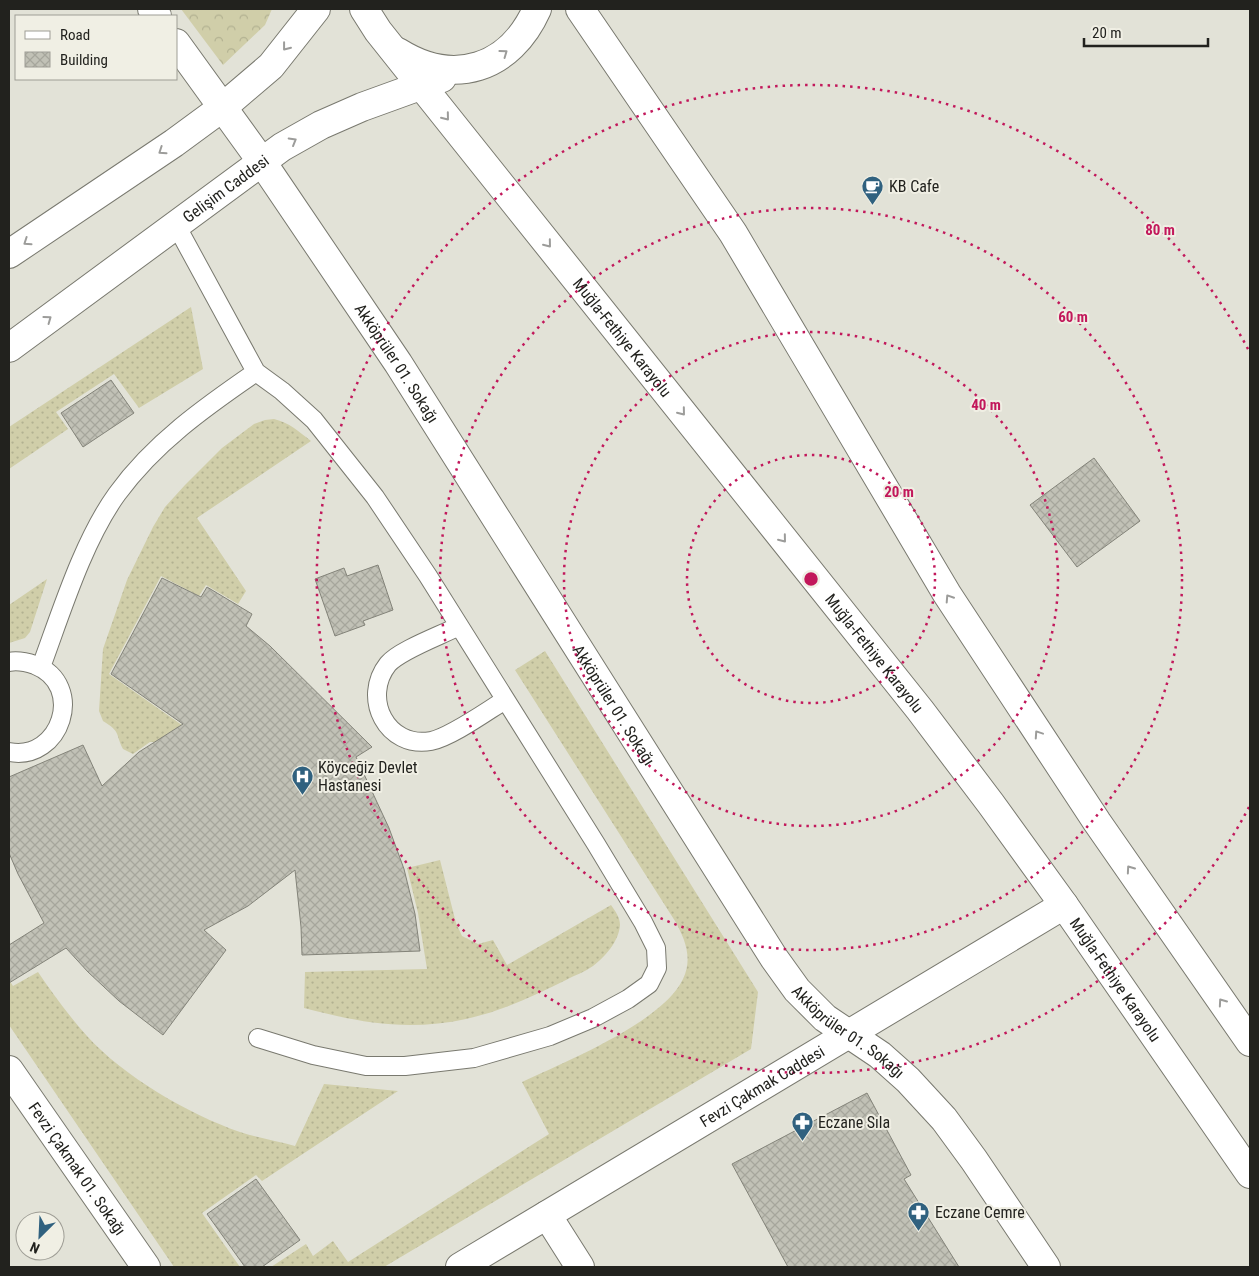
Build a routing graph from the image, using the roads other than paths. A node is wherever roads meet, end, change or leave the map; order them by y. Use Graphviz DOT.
graph roads {
  1 [pos="316,9"];
  2 [pos="580,9"];
  3 [pos="537,13"];
  4 [pos="370,16"];
  5 [pos="178,46"];
  6 [pos="465,69"];
  7 [pos="421,86"];
  8 [pos="223,107"];
  9 [pos="262,162"];
  10 [pos="176,225"];
  11 [pos="9,254"];
  12 [pos="9,348"];
  13 [pos="256,372"];
  14 [pos="459,626"];
  15 [pos="9,662"];
  16 [pos="40,667"];
  17 [pos="505,700"];
  18 [pos="9,752"];
  19 [pos="1064,905"];
  20 [pos="848,1035"];
  21 [pos="258,1038"];
  22 [pos="1250,1042"];
  23 [pos="9,1070"];
  24 [pos="1250,1174"];
  25 [pos="548,1215"];
  26 [pos="146,1267"];
  27 [pos="460,1267"];
  28 [pos="580,1267"];
  29 [pos="1046,1267"];
  1 -- 8 [label="main road, one-way"];
  22 -- 2 [label="main road, one-way"];
  6 -- 3 [label="main road, Gelişim Caddesi, one-way"];
  4 -- 6 [label="main road"];
  4 -- 7 [label="main road, Muğla-Fethiye Karayolu"];
  5 -- 8 [label="main road, Akköprüler 01. Sokağı"];
  6 -- 7 [label="main road, Gelişim Caddesi"];
  9 -- 7 [label="main road, Gelişim Caddesi, one-way"];
  7 -- 19 [label="main road, Muğla-Fethiye Karayolu, one-way"];
  8 -- 9 [label="main road, Akköprüler 01. Sokağı"];
  8 -- 11 [label="main road, one-way"];
  9 -- 10 [label="main road, Gelişim Caddesi"];
  9 -- 20 [label="main road, Akköprüler 01. Sokağı"];
  12 -- 10 [label="main road, Gelişim Caddesi, one-way"];
  10 -- 13 [label="lane"];
  13 -- 14 [label="lane"];
  13 -- 16 [label="lane"];
  14 -- 17 [label="lane"];
  14 -- 17 [label="lane"];
  15 -- 16 [label="lane"];
  16 -- 18 [label="lane"];
  17 -- 21 [label="lane"];
  19 -- 20 [label="main road, Fevzi Çakmak Caddesi"];
  19 -- 24 [label="main road, Muğla-Fethiye Karayolu"];
  20 -- 25 [label="main road, Fevzi Çakmak Caddesi"];
  20 -- 29 [label="main road, Akköprüler 01. Sokağı"];
  23 -- 26 [label="main road, Fevzi Çakmak 01. Sokağı"];
  25 -- 27 [label="main road, Fevzi Çakmak Caddesi"];
  25 -- 28 [label="main road"];
}
